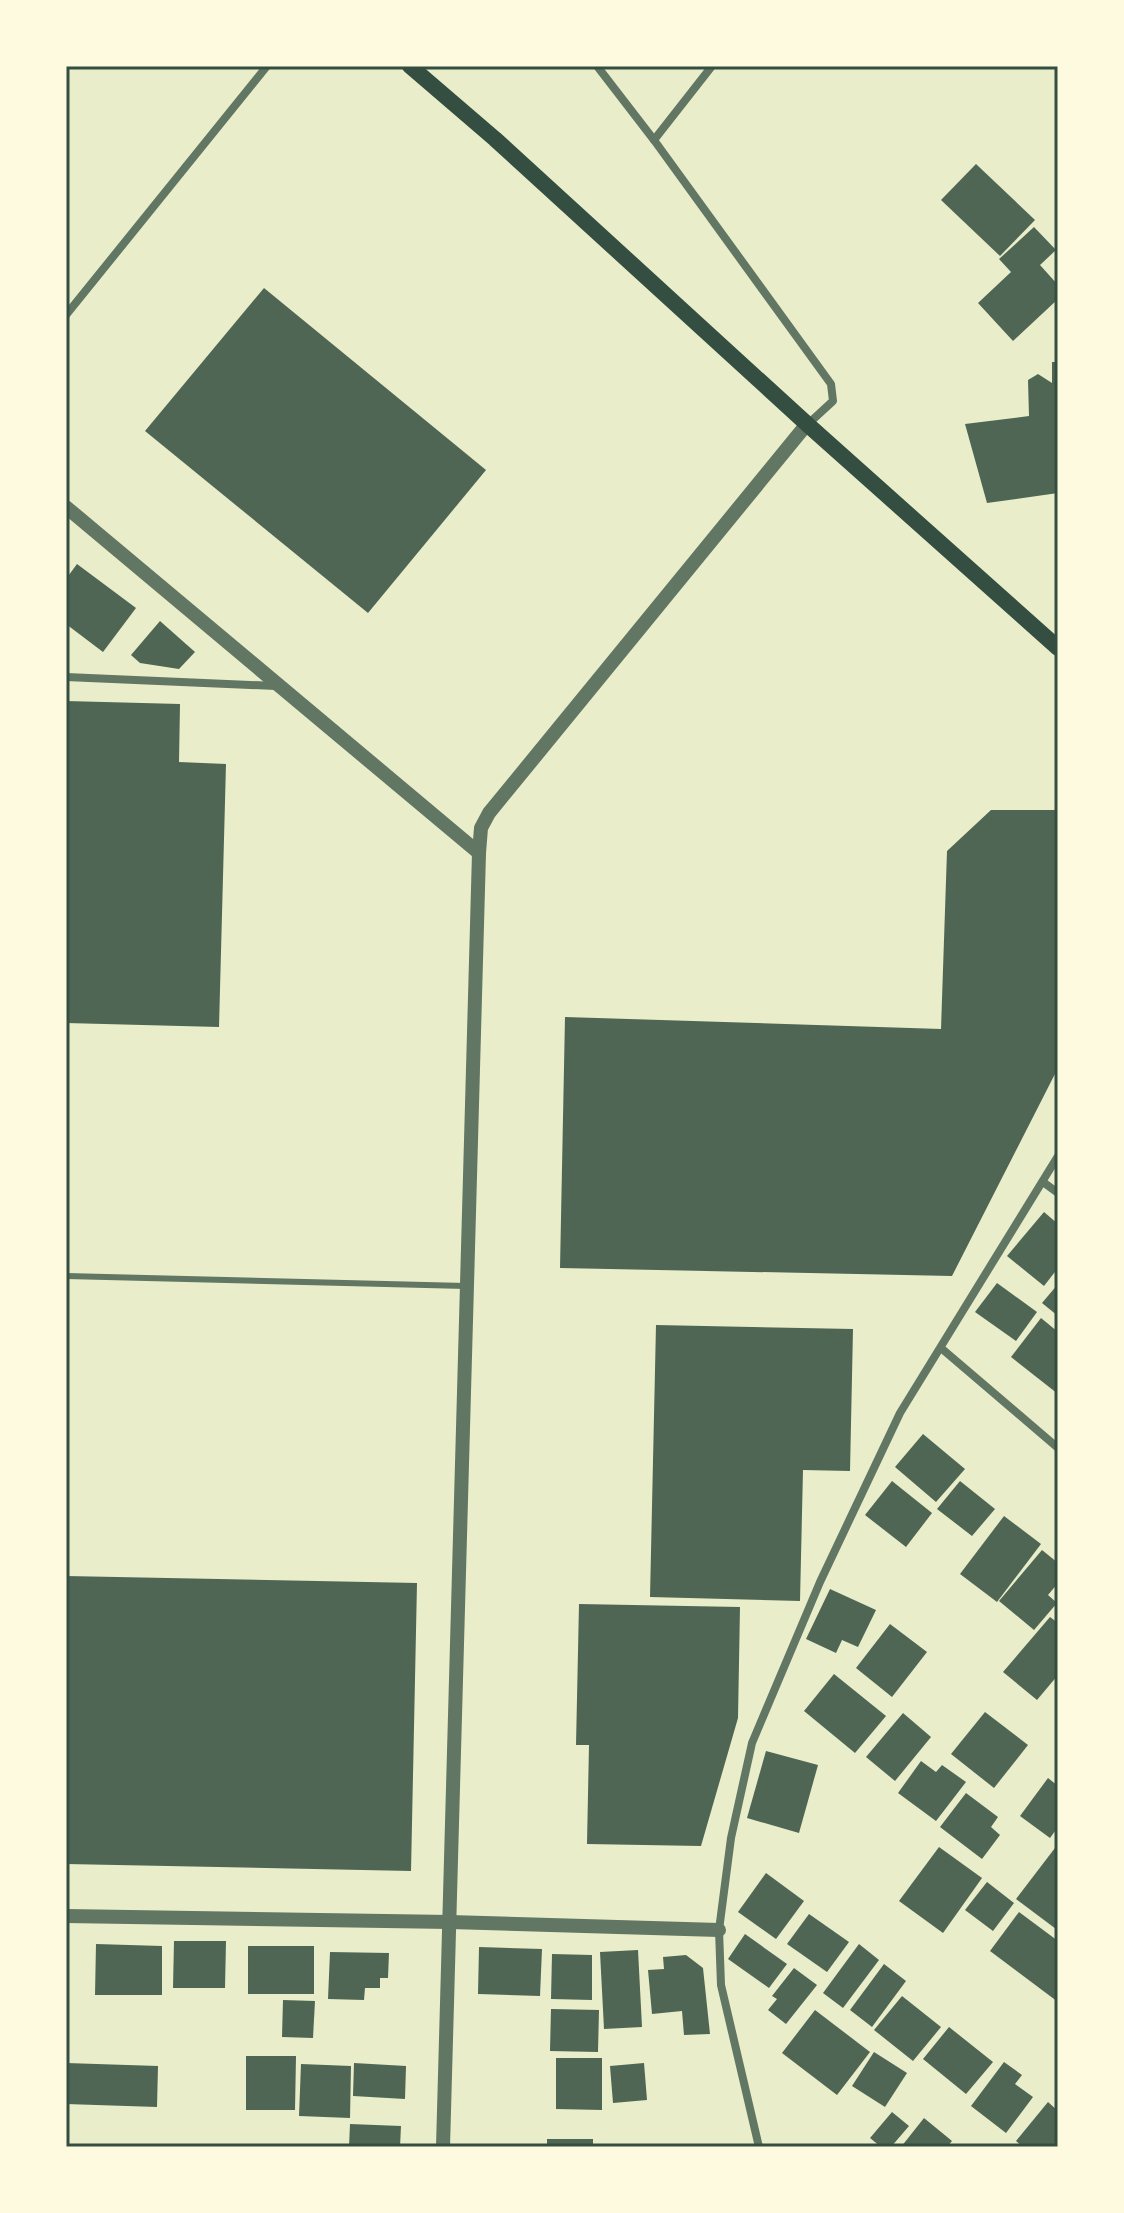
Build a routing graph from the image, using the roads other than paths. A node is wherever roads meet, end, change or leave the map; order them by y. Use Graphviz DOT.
graph roads {
  1 [pos="267,66"];
  2 [pos="410,66"];
  3 [pos="597,66"];
  4 [pos="712,66"];
  5 [pos="654,140"];
  6 [pos="66,315"];
  7 [pos="807,424"];
  8 [pos="66,507"];
  9 [pos="1058,648"];
  10 [pos="66,677"];
  11 [pos="276,686"];
  12 [pos="479,853"];
  13 [pos="1058,1156"];
  14 [pos="1043,1182"];
  15 [pos="1058,1193"];
  16 [pos="66,1276"];
  17 [pos="468,1286"];
  18 [pos="941,1348"];
  19 [pos="1058,1448"];
  20 [pos="66,1916"];
  21 [pos="450,1922"];
  22 [pos="719,1930"];
  23 [pos="443,2147"];
  24 [pos="759,2147"];
  1 -- 6 [label="street"];
  2 -- 7 [label="main road"];
  3 -- 5 [label="street"];
  4 -- 5 [label="street"];
  5 -- 7 [label="street"];
  7 -- 9 [label="main road"];
  7 -- 12 [label="street"];
  8 -- 11 [label="street"];
  10 -- 11 [label="street"];
  11 -- 12 [label="street"];
  12 -- 17 [label="street"];
  13 -- 14 [label="street"];
  14 -- 15 [label="street"];
  14 -- 18 [label="street"];
  16 -- 17 [label="lane"];
  17 -- 21 [label="street"];
  18 -- 19 [label="street"];
  18 -- 22 [label="street"];
  20 -- 21 [label="street"];
  21 -- 22 [label="street"];
  21 -- 23 [label="street"];
  22 -- 24 [label="street"];
}
